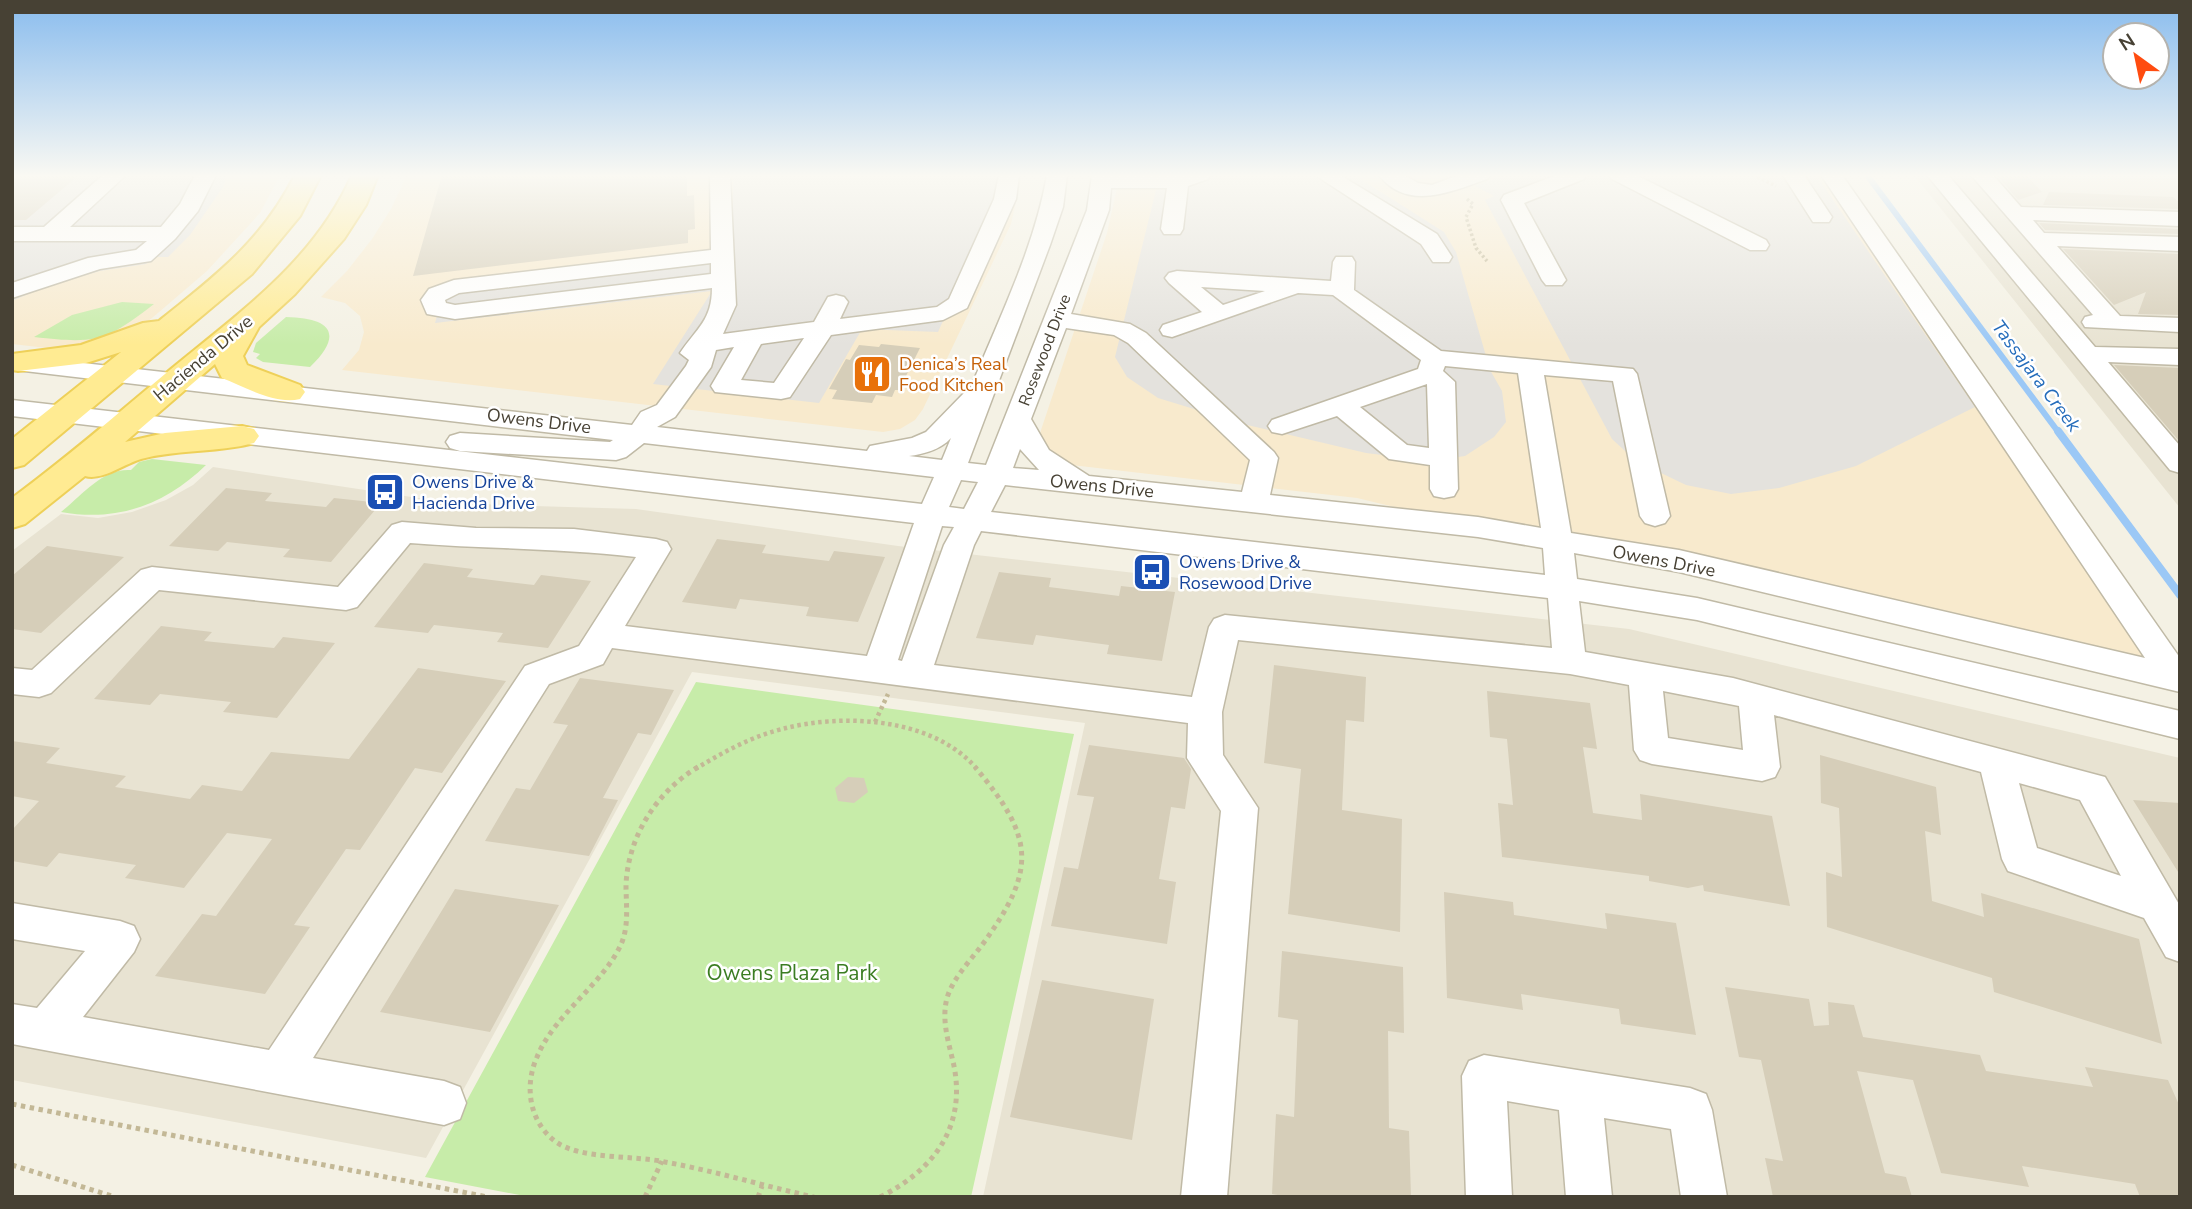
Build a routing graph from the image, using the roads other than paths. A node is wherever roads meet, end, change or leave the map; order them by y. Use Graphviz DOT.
graph roads {
  1 [pos="53,231"];
  2 [pos="169,231"];
  3 [pos="275,231"];
  4 [pos="334,231"];
  5 [pos="722,231"];
  6 [pos="991,231"];
  7 [pos="1043,231"];
  8 [pos="1090,231"];
  9 [pos="1417,231"];
  10 [pos="1528,231"];
  11 [pos="1731,231"];
  12 [pos="1870,231"];
  13 [pos="1984,231"];
  14 [pos="2031,231"];
  15 [pos="12,234"];
  16 [pos="50,234"];
  17 [pos="167,234"];
  18 [pos="2038,239"];
  19 [pos="2180,244"];
  20 [pos="1758,245"];
  21 [pos="1441,257"];
  22 [pos="1344,262"];
  23 [pos="724,267"];
  24 [pos="1554,280"];
  25 [pos="1302,286"];
  26 [pos="1342,289"];
  27 [pos="12,291"];
  28 [pos="836,303"];
  29 [pos="1219,314"];
  30 [pos="188,315"];
  31 [pos="1057,319"];
  32 [pos="248,320"];
  33 [pos="2059,321"];
  34 [pos="2113,323"];
  35 [pos="2180,325"];
  36 [pos="823,328"];
  37 [pos="1172,330"];
  38 [pos="752,338"];
  39 [pos="704,344"];
  40 [pos="2087,354"];
  41 [pos="2180,357"];
  42 [pos="15,362"];
  43 [pos="1530,365"];
  44 [pos="1432,366"];
  45 [pos="117,373"];
  46 [pos="178,379"];
  47 [pos="984,388"];
  48 [pos="289,392"];
  49 [pos="1341,405"];
  50 [pos="12,408"];
  51 [pos="66,415"];
  52 [pos="1018,419"];
  53 [pos="128,422"];
  54 [pos="645,426"];
  55 [pos="1282,426"];
  56 [pos="242,436"];
  57 [pos="301,443"];
  58 [pos="12,457"];
  59 [pos="1443,458"];
  60 [pos="855,459"];
  61 [pos="2180,464"];
  62 [pos="951,470"];
  63 [pos="996,475"];
  64 [pos="1093,485"];
  65 [pos="1444,488"];
  66 [pos="1254,503"];
  67 [pos="25,507"];
  68 [pos="931,516"];
  69 [pos="1655,516"];
  70 [pos="972,520"];
  71 [pos="1558,542"];
  72 [pos="1562,589"];
  73 [pos="603,635"];
  74 [pos="1570,662"];
  75 [pos="878,672"];
  76 [pos="914,675"];
  77 [pos="1645,675"];
  78 [pos="2178,679"];
  79 [pos="12,681"];
  80 [pos="1755,697"];
  81 [pos="1205,712"];
  82 [pos="2180,725"];
  83 [pos="1996,762"];
  84 [pos="2158,905"];
  85 [pos="12,921"];
  86 [pos="2180,944"];
  87 [pos="29,1027"];
  88 [pos="279,1073"];
  89 [pos="1579,1091"];
  90 [pos="444,1103"];
  91 [pos="1204,1197"];
  92 [pos="1489,1197"];
  93 [pos="1589,1197"];
  94 [pos="1704,1197"];
  1 -- 16 [label="street"];
  2 -- 17 [label="street"];
  3 -- 30 [label="main road"];
  4 -- 32 [label="main road, Hacienda Drive"];
  5 -- 23 [label="street"];
  6 -- 36 [label="street"];
  7 -- 47 [label="street"];
  8 -- 31 [label="street, Rosewood Drive"];
  9 -- 21 [label="street"];
  10 -- 24 [label="street"];
  11 -- 20 [label="street"];
  12 -- 78 [label="street"];
  13 -- 33 [label="street"];
  14 -- 18 [label="street"];
  15 -- 16 [label="street"];
  16 -- 17 [label="street"];
  17 -- 27 [label="street"];
  18 -- 19 [label="street"];
  18 -- 34 [label="street"];
  22 -- 26 [label="street"];
  23 -- 23 [label="street"];
  23 -- 39 [label="street"];
  25 -- 26 [label="street"];
  25 -- 29 [label="street"];
  25 -- 29 [label="street"];
  26 -- 44 [label="street"];
  28 -- 36 [label="street"];
  29 -- 37 [label="street"];
  30 -- 42 [label="main road"];
  30 -- 45 [label="main road"];
  31 -- 52 [label="street, Rosewood Drive"];
  31 -- 66 [label="street"];
  32 -- 46 [label="main road, Hacienda Drive"];
  32 -- 48 [label="main road"];
  33 -- 34 [label="street"];
  33 -- 40 [label="street"];
  34 -- 35 [label="street"];
  36 -- 38 [label="street"];
  36 -- 38 [label="street"];
  38 -- 39 [label="street"];
  39 -- 54 [label="street"];
  40 -- 41 [label="street"];
  40 -- 61 [label="street"];
  42 -- 45 [label="street, Owens Drive"];
  43 -- 44 [label="street"];
  43 -- 69 [label="street"];
  43 -- 71 [label="street"];
  44 -- 49 [label="street"];
  44 -- 59 [label="street"];
  45 -- 46 [label="street, Owens Drive"];
  45 -- 51 [label="main road"];
  46 -- 48 [label="street, Owens Drive"];
  46 -- 53 [label="main road, Hacienda Drive"];
  47 -- 60 [label="street"];
  47 -- 62 [label="street"];
  48 -- 54 [label="street, Owens Drive"];
  49 -- 55 [label="street"];
  49 -- 59 [label="street"];
  50 -- 51 [label="street"];
  51 -- 53 [label="street"];
  51 -- 58 [label="main road"];
  52 -- 63 [label="street, Rosewood Drive"];
  52 -- 64 [label="street"];
  53 -- 56 [label="street"];
  53 -- 67 [label="main road, Hacienda Drive"];
  54 -- 57 [label="street"];
  54 -- 60 [label="street, Owens Drive"];
  56 -- 57 [label="street"];
  56 -- 67 [label="main road"];
  57 -- 68 [label="street"];
  59 -- 65 [label="street"];
  60 -- 62 [label="street, Owens Drive"];
  62 -- 63 [label="street, Owens Drive"];
  62 -- 68 [label="street"];
  63 -- 64 [label="street, Owens Drive"];
  63 -- 70 [label="street, Rosewood Drive"];
  64 -- 66 [label="street, Owens Drive"];
  66 -- 71 [label="street, Owens Drive"];
  68 -- 70 [label="street"];
  68 -- 75 [label="street"];
  70 -- 72 [label="street"];
  70 -- 76 [label="street, Rosewood Drive"];
  71 -- 72 [label="street"];
  71 -- 78 [label="street, Owens Drive"];
  72 -- 74 [label="street"];
  72 -- 82 [label="street"];
  73 -- 75 [label="street"];
  73 -- 79 [label="street"];
  73 -- 88 [label="street"];
  74 -- 77 [label="street"];
  74 -- 81 [label="street"];
  75 -- 76 [label="street"];
  76 -- 81 [label="street"];
  77 -- 80 [label="street"];
  77 -- 80 [label="street"];
  80 -- 83 [label="street"];
  81 -- 91 [label="street"];
  83 -- 84 [label="street"];
  83 -- 84 [label="street"];
  84 -- 86 [label="street"];
  85 -- 87 [label="street"];
  87 -- 88 [label="street"];
  88 -- 90 [label="street"];
  89 -- 92 [label="street"];
  89 -- 93 [label="street"];
  89 -- 94 [label="street"];
}
